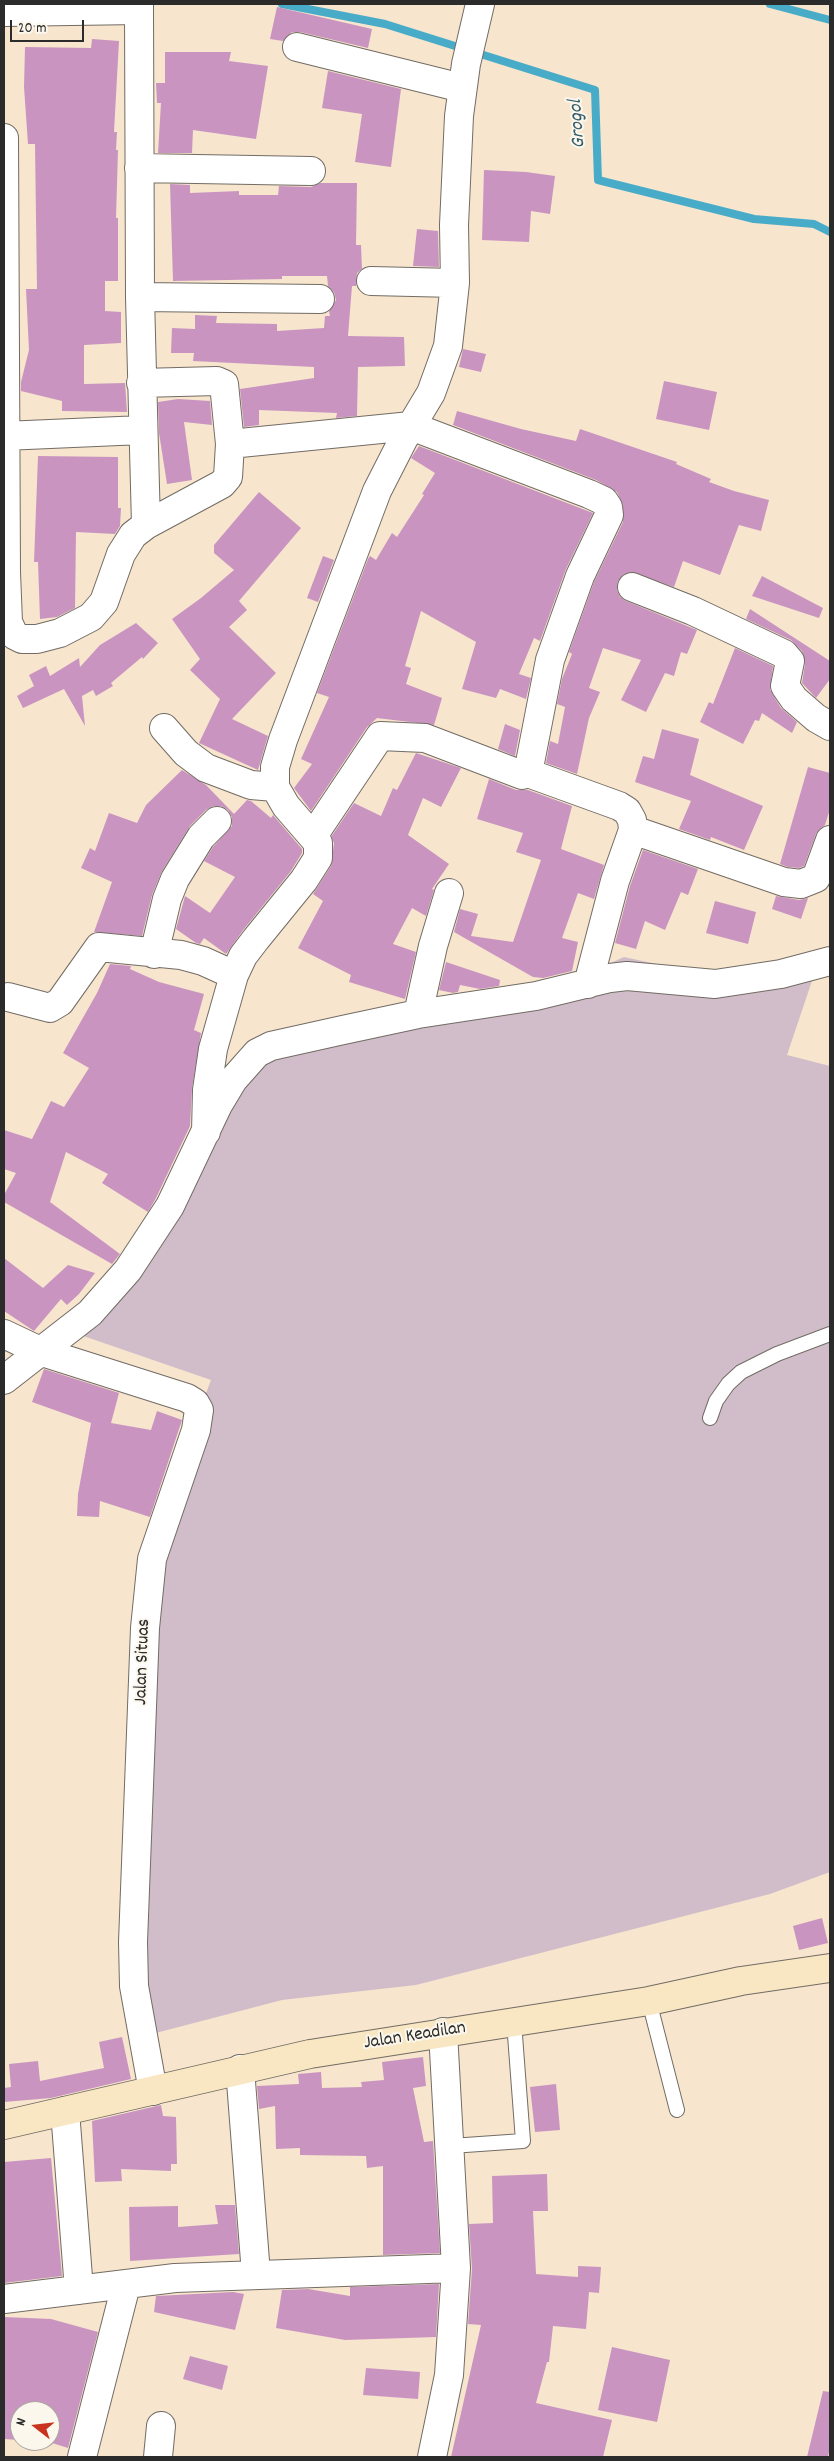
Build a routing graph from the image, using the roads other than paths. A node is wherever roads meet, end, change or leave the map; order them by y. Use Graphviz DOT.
graph roads {
  1 [pos="480,4"];
  2 [pos="139,7"];
  3 [pos="4,12"];
  4 [pos="297,47"];
  5 [pos="464,76"];
  6 [pos="4,138"];
  7 [pos="4,166"];
  8 [pos="139,168"];
  9 [pos="311,171"];
  10 [pos="371,281"];
  11 [pos="456,283"];
  12 [pos="140,297"];
  13 [pos="320,299"];
  14 [pos="5,305"];
  15 [pos="141,383"];
  16 [pos="411,426"];
  17 [pos="142,430"];
  18 [pos="5,436"];
  19 [pos="230,444"];
  20 [pos="146,525"];
  21 [pos="5,572"];
  22 [pos="632,587"];
  23 [pos="830,726"];
  24 [pos="164,728"];
  25 [pos="528,773"];
  26 [pos="275,787"];
  27 [pos="218,821"];
  28 [pos="634,830"];
  29 [pos="313,836"];
  30 [pos="830,840"];
  31 [pos="449,893"];
  32 [pos="154,954"];
  33 [pos="830,961"];
  34 [pos="234,974"];
  35 [pos="588,984"];
  36 [pos="5,998"];
  37 [pos="418,1014"];
  38 [pos="206,1132"];
  39 [pos="4,1334"];
  40 [pos="830,1334"];
  41 [pos="42,1352"];
  42 [pos="4,1380"];
  43 [pos="710,1418"];
  44 [pos="830,1968"];
  45 [pos="649,2001"];
  46 [pos="514,2022"];
  47 [pos="443,2032"];
  48 [pos="240,2069"];
  49 [pos="153,2091"];
  50 [pos="677,2110"];
  51 [pos="65,2111"];
  52 [pos="4,2125"];
  53 [pos="450,2146"];
  54 [pos="456,2268"];
  55 [pos="256,2274"];
  56 [pos="126,2285"];
  57 [pos="79,2290"];
  58 [pos="4,2299"];
  59 [pos="161,2426"];
  60 [pos="82,2457"];
  61 [pos="158,2457"];
  62 [pos="432,2457"];
  1 -- 5 [label="street"];
  2 -- 3 [label="street"];
  2 -- 8 [label="street"];
  4 -- 5 [label="street"];
  5 -- 11 [label="street"];
  6 -- 7 [label="street"];
  7 -- 14 [label="street"];
  8 -- 9 [label="street"];
  8 -- 12 [label="street"];
  10 -- 11 [label="street"];
  11 -- 16 [label="street"];
  12 -- 13 [label="street"];
  12 -- 15 [label="street"];
  14 -- 18 [label="street"];
  15 -- 17 [label="street"];
  15 -- 19 [label="street"];
  16 -- 19 [label="street"];
  16 -- 25 [label="street"];
  16 -- 26 [label="street"];
  17 -- 18 [label="street"];
  17 -- 20 [label="street"];
  18 -- 21 [label="street"];
  19 -- 20 [label="street"];
  20 -- 21 [label="street"];
  22 -- 23 [label="street"];
  24 -- 26 [label="street"];
  25 -- 28 [label="street"];
  25 -- 29 [label="street"];
  26 -- 29 [label="street"];
  27 -- 32 [label="street"];
  28 -- 30 [label="street"];
  28 -- 35 [label="street"];
  29 -- 34 [label="street"];
  31 -- 37 [label="street"];
  32 -- 34 [label="street"];
  32 -- 36 [label="street"];
  33 -- 35 [label="street"];
  34 -- 38 [label="street"];
  35 -- 37 [label="street"];
  37 -- 38 [label="street"];
  38 -- 41 [label="street"];
  39 -- 41 [label="street"];
  40 -- 43 [label="lane"];
  41 -- 42 [label="street"];
  41 -- 49 [label="street, Jalan Situas"];
  44 -- 45 [label="main road, Jalan Keadilan"];
  45 -- 46 [label="main road, Jalan Keadilan"];
  45 -- 50 [label="lane"];
  46 -- 47 [label="main road, Jalan Keadilan"];
  46 -- 53 [label="lane"];
  47 -- 48 [label="main road, Jalan Keadilan"];
  47 -- 53 [label="street"];
  48 -- 49 [label="main road, Jalan Keadilan"];
  48 -- 55 [label="street"];
  49 -- 51 [label="main road, Jalan Keadilan"];
  51 -- 52 [label="main road, Jalan Keadilan"];
  51 -- 57 [label="street"];
  53 -- 54 [label="street"];
  54 -- 55 [label="street"];
  54 -- 62 [label="street"];
  55 -- 56 [label="street"];
  56 -- 57 [label="street"];
  56 -- 60 [label="street"];
  57 -- 58 [label="street"];
  59 -- 61 [label="street"];
}
